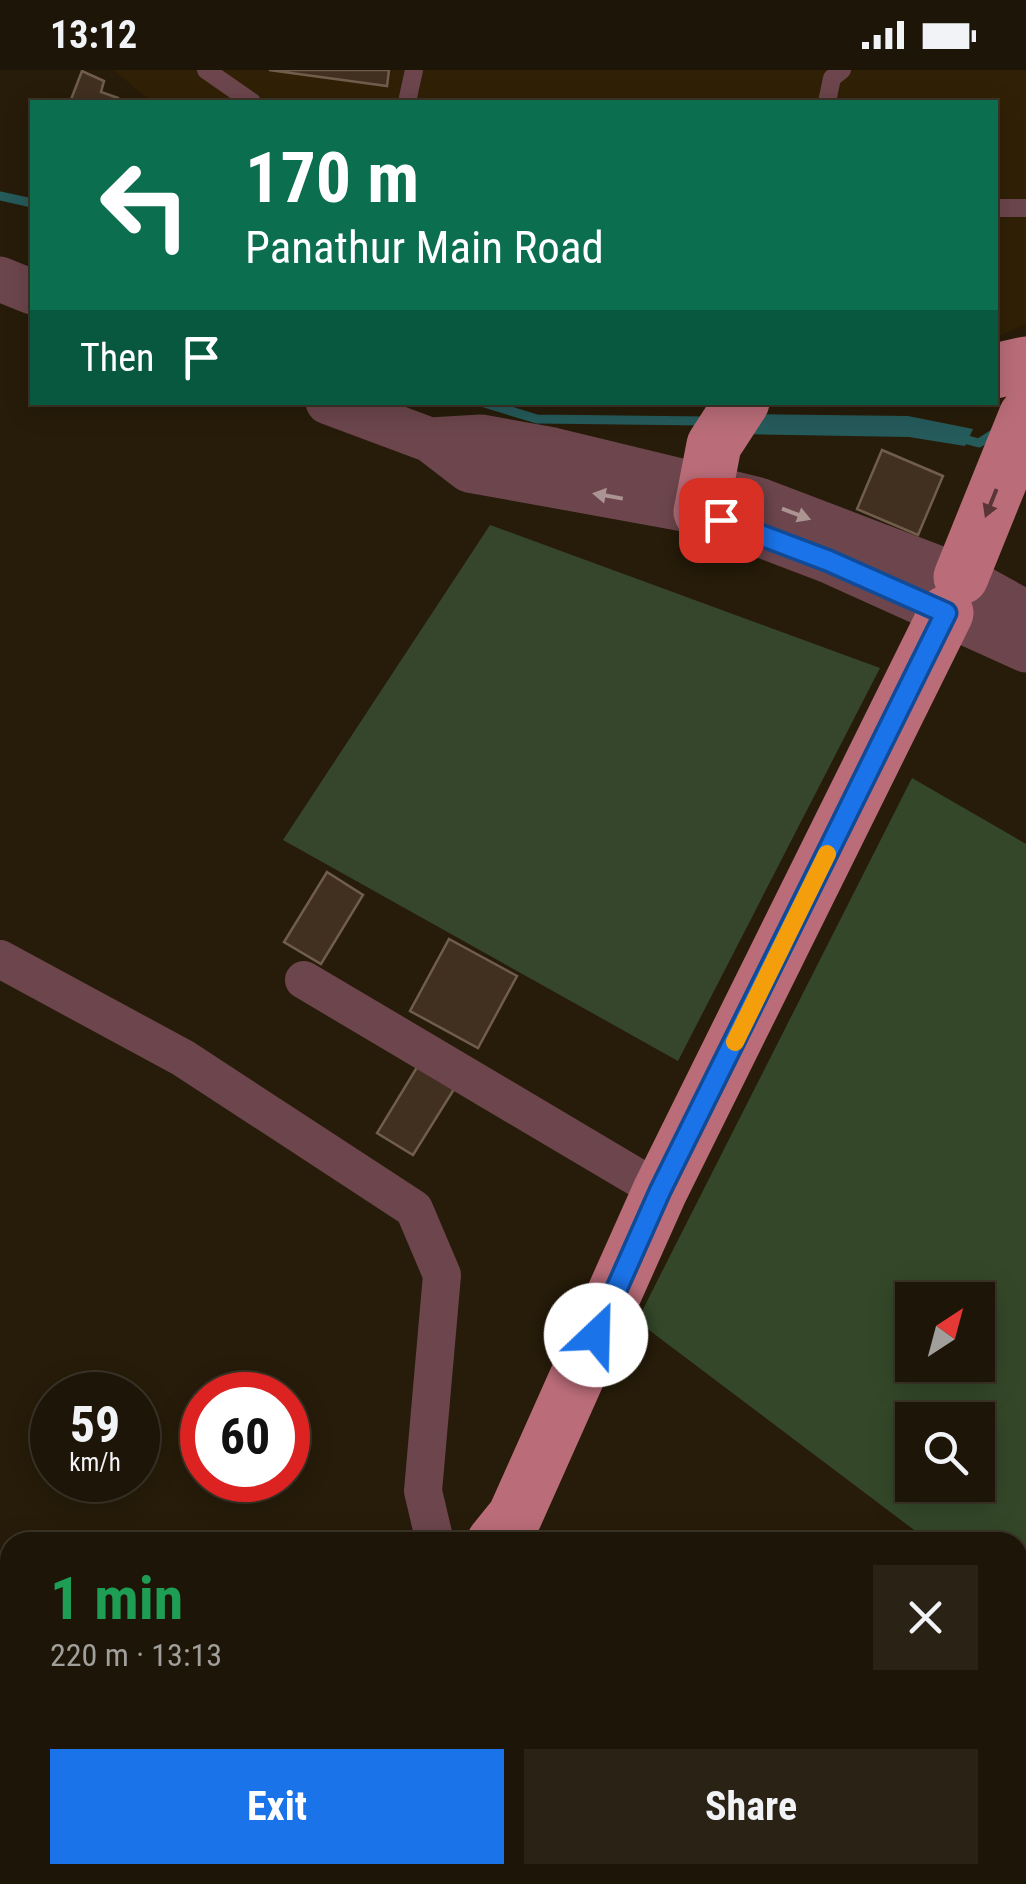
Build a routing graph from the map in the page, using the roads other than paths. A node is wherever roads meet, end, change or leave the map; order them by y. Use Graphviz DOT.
graph roads {
  1 [pos="206,70"];
  2 [pos="414,70"];
  3 [pos="842,70"];
  4 [pos="249,100"];
  5 [pos="406,100"];
  6 [pos="827,100"];
  7 [pos="998,208"];
  8 [pos="1026,208"];
  9 [pos="0,280"];
  10 [pos="30,291"];
  11 [pos="1026,364"];
  12 [pos="998,369"];
  13 [pos="336,405"];
  14 [pos="1023,423"];
  15 [pos="718,452"];
  16 [pos="954,595"];
  17 [pos="1026,613"];
  18 [pos="1026,650"];
  19 [pos="0,960"];
  20 [pos="304,980"];
  21 [pos="660,1191"];
  22 [pos="432,1532"];
  23 [pos="509,1532"];
  1 -- 4 [label="lane"];
  2 -- 5 [label="lane"];
  3 -- 6 [label="lane"];
  7 -- 8 [label="lane"];
  9 -- 10 [label="street"];
  11 -- 12 [label="main road"];
  13 -- 15 [label="street"];
  14 -- 16 [label="main road, one-way"];
  15 -- 16 [label="street"];
  16 -- 17 [label="street"];
  16 -- 18 [label="street"];
  16 -- 21 [label="main road"];
  19 -- 22 [label="street"];
  20 -- 21 [label="street"];
  21 -- 23 [label="main road"];
}
